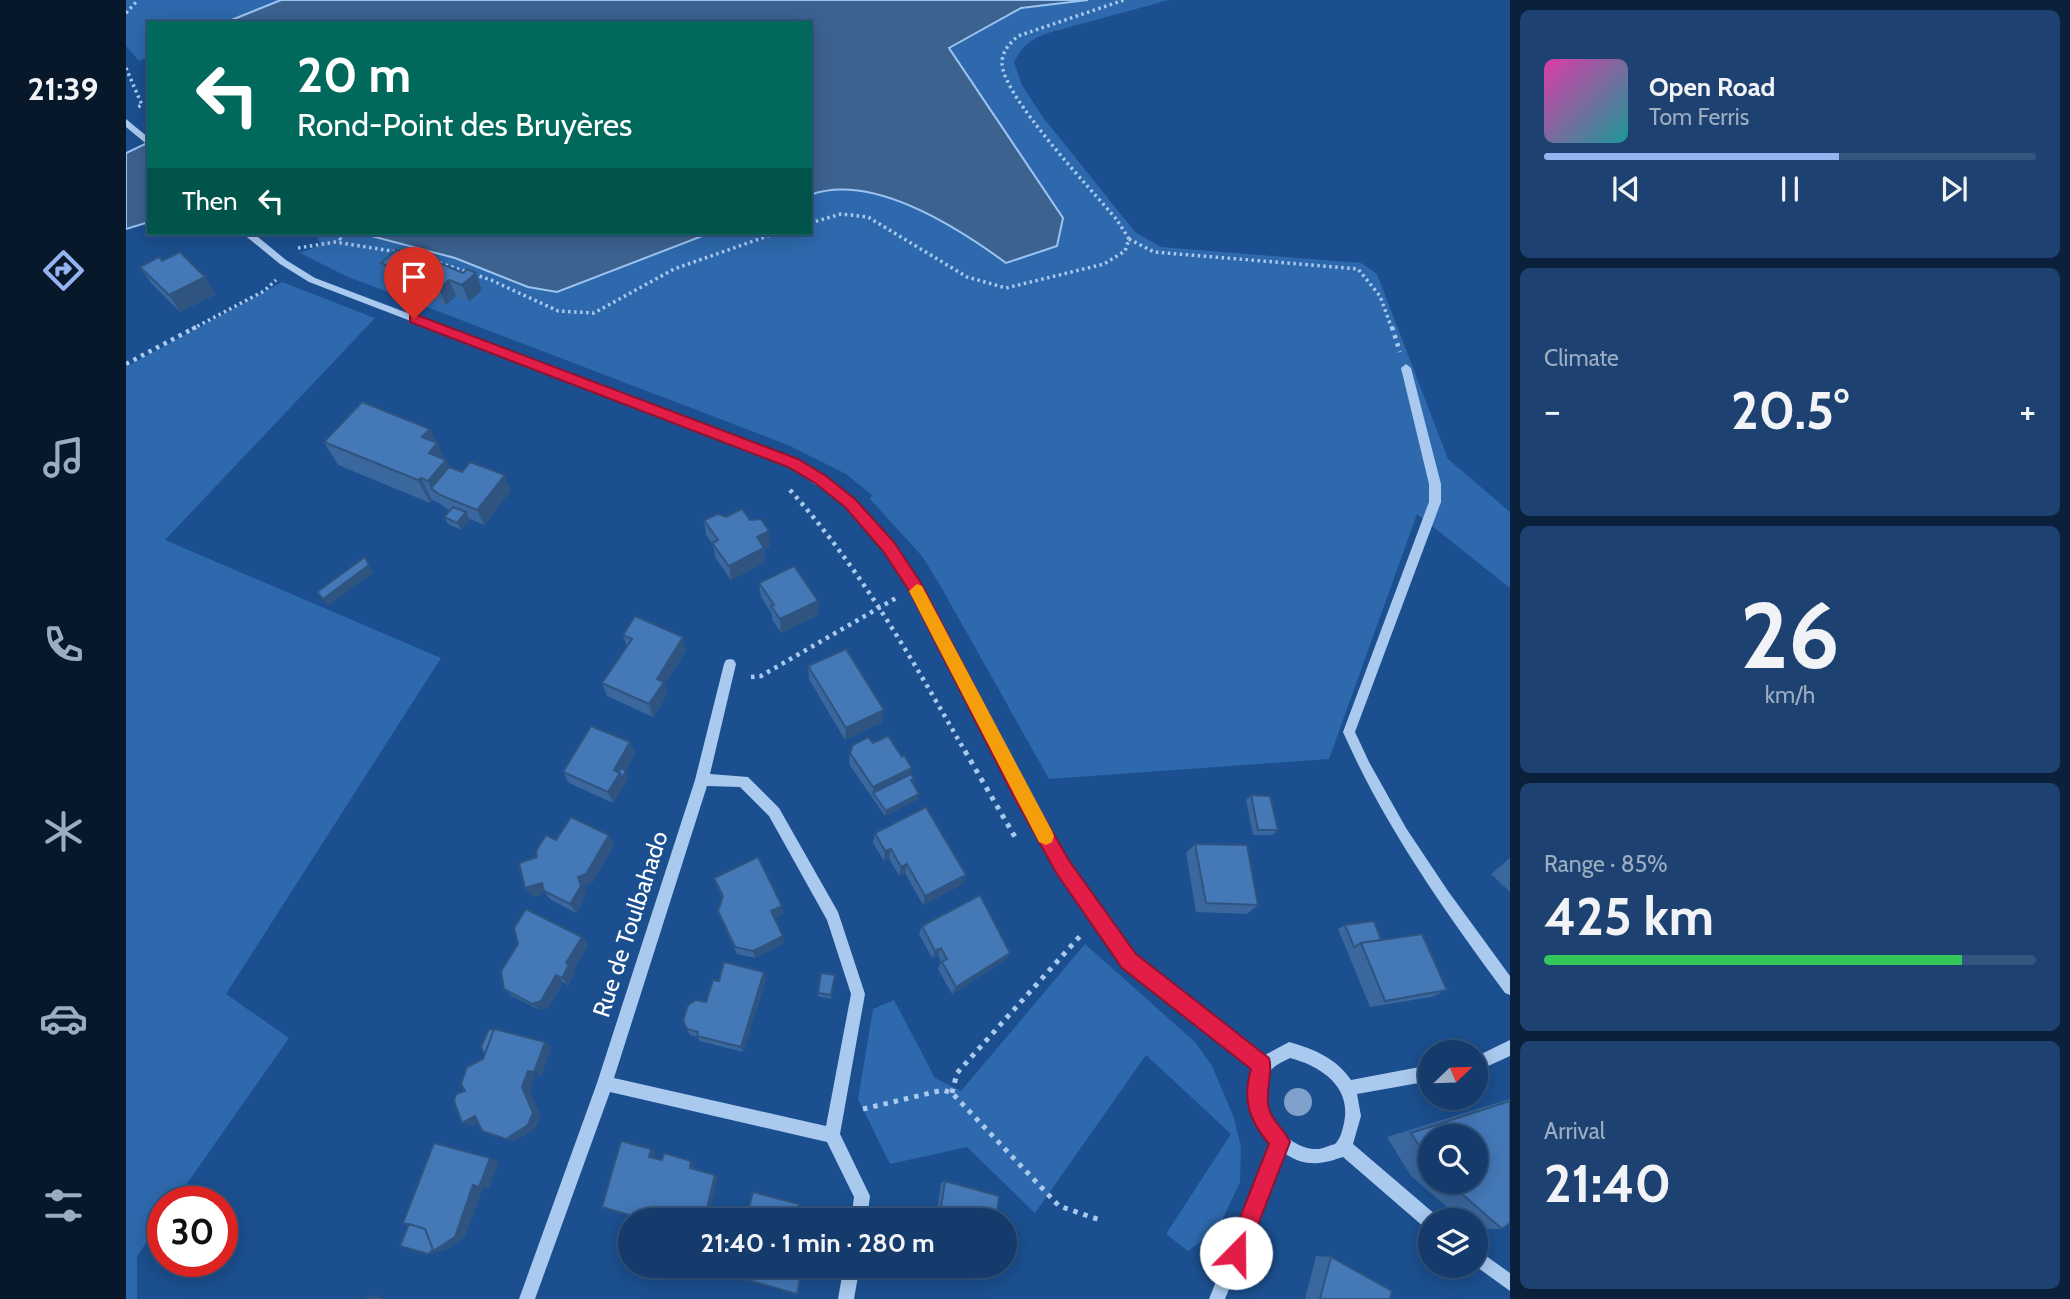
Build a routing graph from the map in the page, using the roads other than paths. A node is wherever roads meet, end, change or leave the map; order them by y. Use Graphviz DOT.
graph roads {
  1 [pos="126,122"];
  2 [pos="147,141"];
  3 [pos="249,235"];
  4 [pos="1406,368"];
  5 [pos="730,664"];
  6 [pos="702,780"];
  7 [pos="1510,988"];
  8 [pos="1510,1048"];
  9 [pos="1488,1059"];
  10 [pos="1262,1065"];
  11 [pos="1418,1075"];
  12 [pos="605,1083"];
  13 [pos="1349,1088"];
  14 [pos="832,1135"];
  15 [pos="1280,1142"];
  16 [pos="1344,1147"];
  17 [pos="860,1208"];
  18 [pos="1418,1211"];
  19 [pos="1488,1266"];
  20 [pos="850,1278"];
  21 [pos="1510,1283"];
  22 [pos="527,1299"];
  23 [pos="846,1299"];
  24 [pos="1217,1299"];
  1 -- 2 [label="street"];
  3 -- 10 [label="street"];
  4 -- 7 [label="street"];
  5 -- 6 [label="street, Rue de Toulbahado"];
  6 -- 12 [label="street, Rue de Toulbahado"];
  6 -- 14 [label="street"];
  8 -- 9 [label="street"];
  10 -- 13 [label="street"];
  10 -- 15 [label="street"];
  11 -- 13 [label="street"];
  12 -- 14 [label="street"];
  12 -- 22 [label="street, Rue de Toulbahado"];
  13 -- 16 [label="street"];
  14 -- 17 [label="street"];
  15 -- 16 [label="street"];
  15 -- 24 [label="street"];
  16 -- 18 [label="street"];
  19 -- 21 [label="street"];
  20 -- 23 [label="street"];
}
